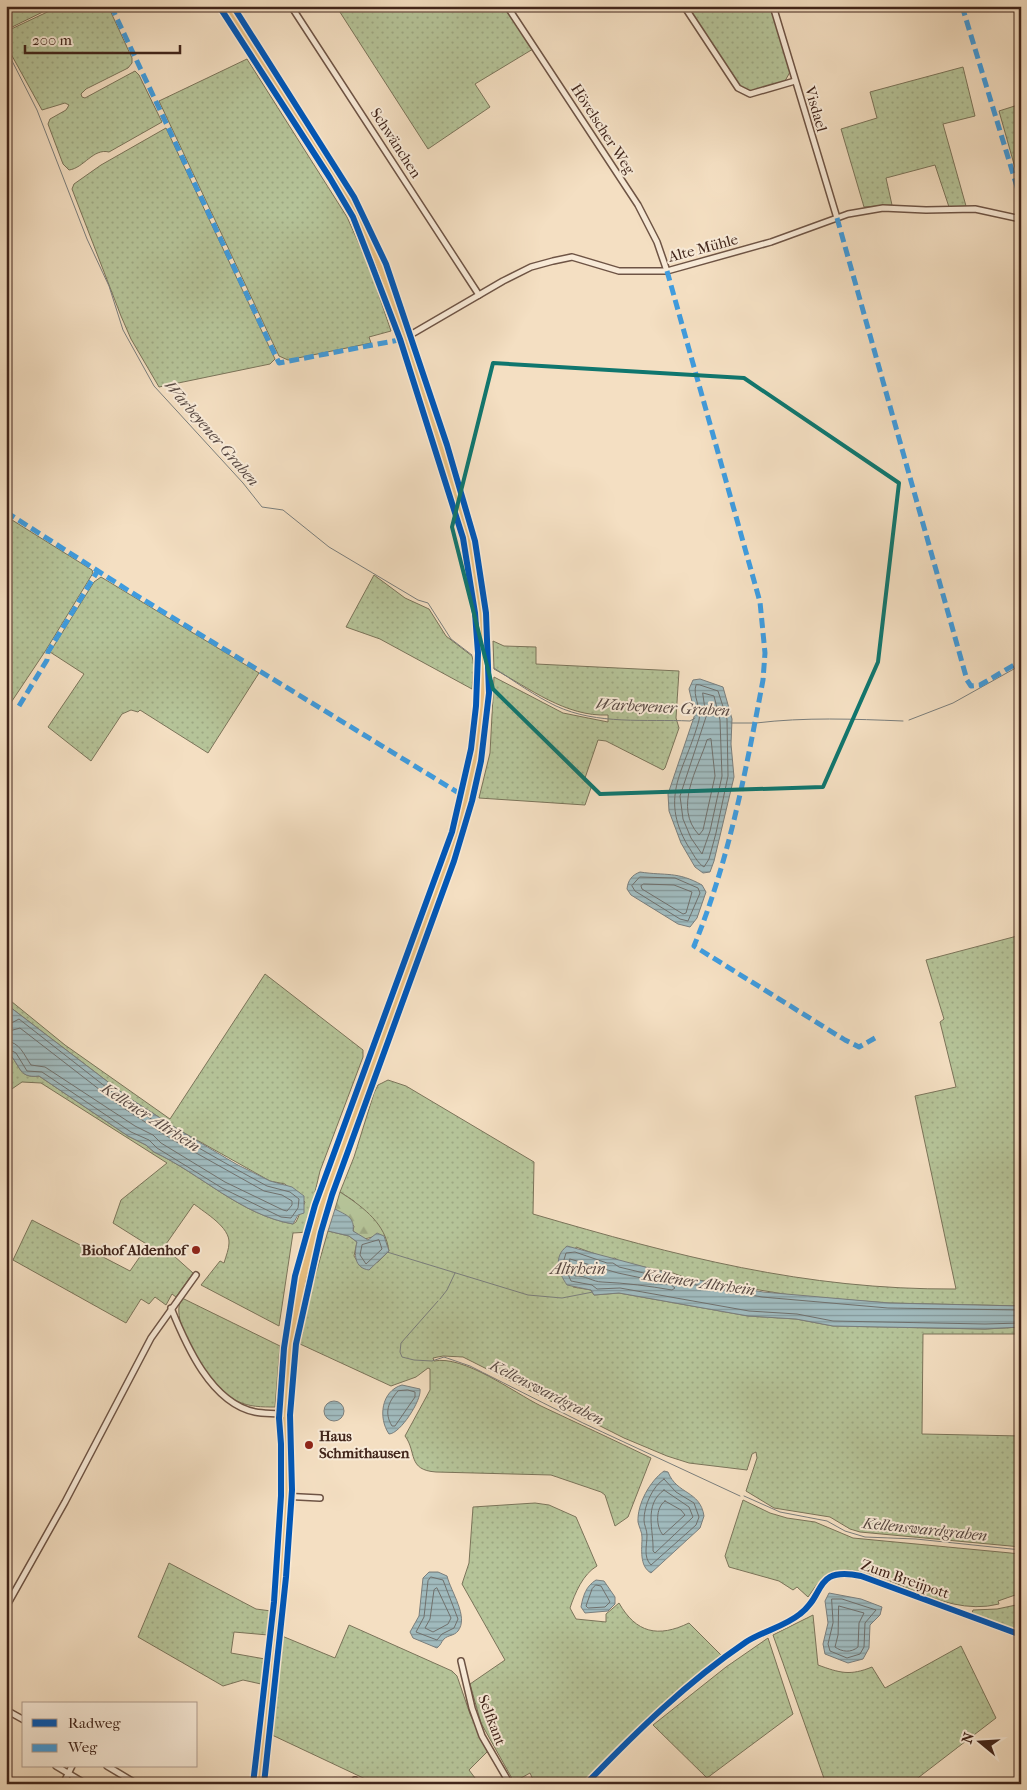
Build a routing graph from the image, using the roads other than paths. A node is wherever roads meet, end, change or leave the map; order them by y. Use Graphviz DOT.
graph roads {
  1 [pos="227,6"];
  2 [pos="291,6"];
  3 [pos="508,6"];
  4 [pos="684,6"];
  5 [pos="773,6"];
  6 [pos="795,81"];
  7 [pos="837,218"];
  8 [pos="1021,219"];
  9 [pos="667,271"];
  10 [pos="479,295"];
  11 [pos="405,338"];
  12 [pos="196,1275"];
  13 [pos="171,1308"];
  14 [pos="286,1415"];
  15 [pos="283,1496"];
  16 [pos="320,1498"];
  17 [pos="6,1607"];
  18 [pos="1021,1634"];
  19 [pos="461,1661"];
  20 [pos="6,1710"];
  21 [pos="22,1719"];
  22 [pos="60,1768"];
  23 [pos="71,1768"];
  24 [pos="110,1768"];
  25 [pos="69,1773"];
  26 [pos="63,1784"];
  27 [pos="86,1784"];
  28 [pos="137,1784"];
  29 [pos="258,1784"];
  30 [pos="510,1784"];
  31 [pos="586,1784"];
  1 -- 11 [label="main road"];
  2 -- 10 [label="street, Schwänchen"];
  3 -- 9 [label="street, Hövelscher Weg"];
  4 -- 6 [label="street"];
  5 -- 6 [label="street, Visdael"];
  6 -- 7 [label="street, Visdael"];
  7 -- 8 [label="street, Alte Mühle"];
  7 -- 9 [label="street, Alte Mühle"];
  9 -- 10 [label="street, Alte Mühle"];
  10 -- 11 [label="street, Alte Mühle"];
  11 -- 14 [label="main road"];
  12 -- 13 [label="street"];
  13 -- 14 [label="street"];
  13 -- 17 [label="street"];
  14 -- 15 [label="main road"];
  15 -- 16 [label="street"];
  15 -- 29 [label="main road"];
  18 -- 31 [label="street, Zum Breijpott"];
  19 -- 30 [label="street, Selfkant"];
  20 -- 21 [label="street"];
  22 -- 25 [label="street"];
  23 -- 25 [label="street"];
  24 -- 28 [label="street"];
  25 -- 26 [label="street"];
  25 -- 27 [label="street"];
}
